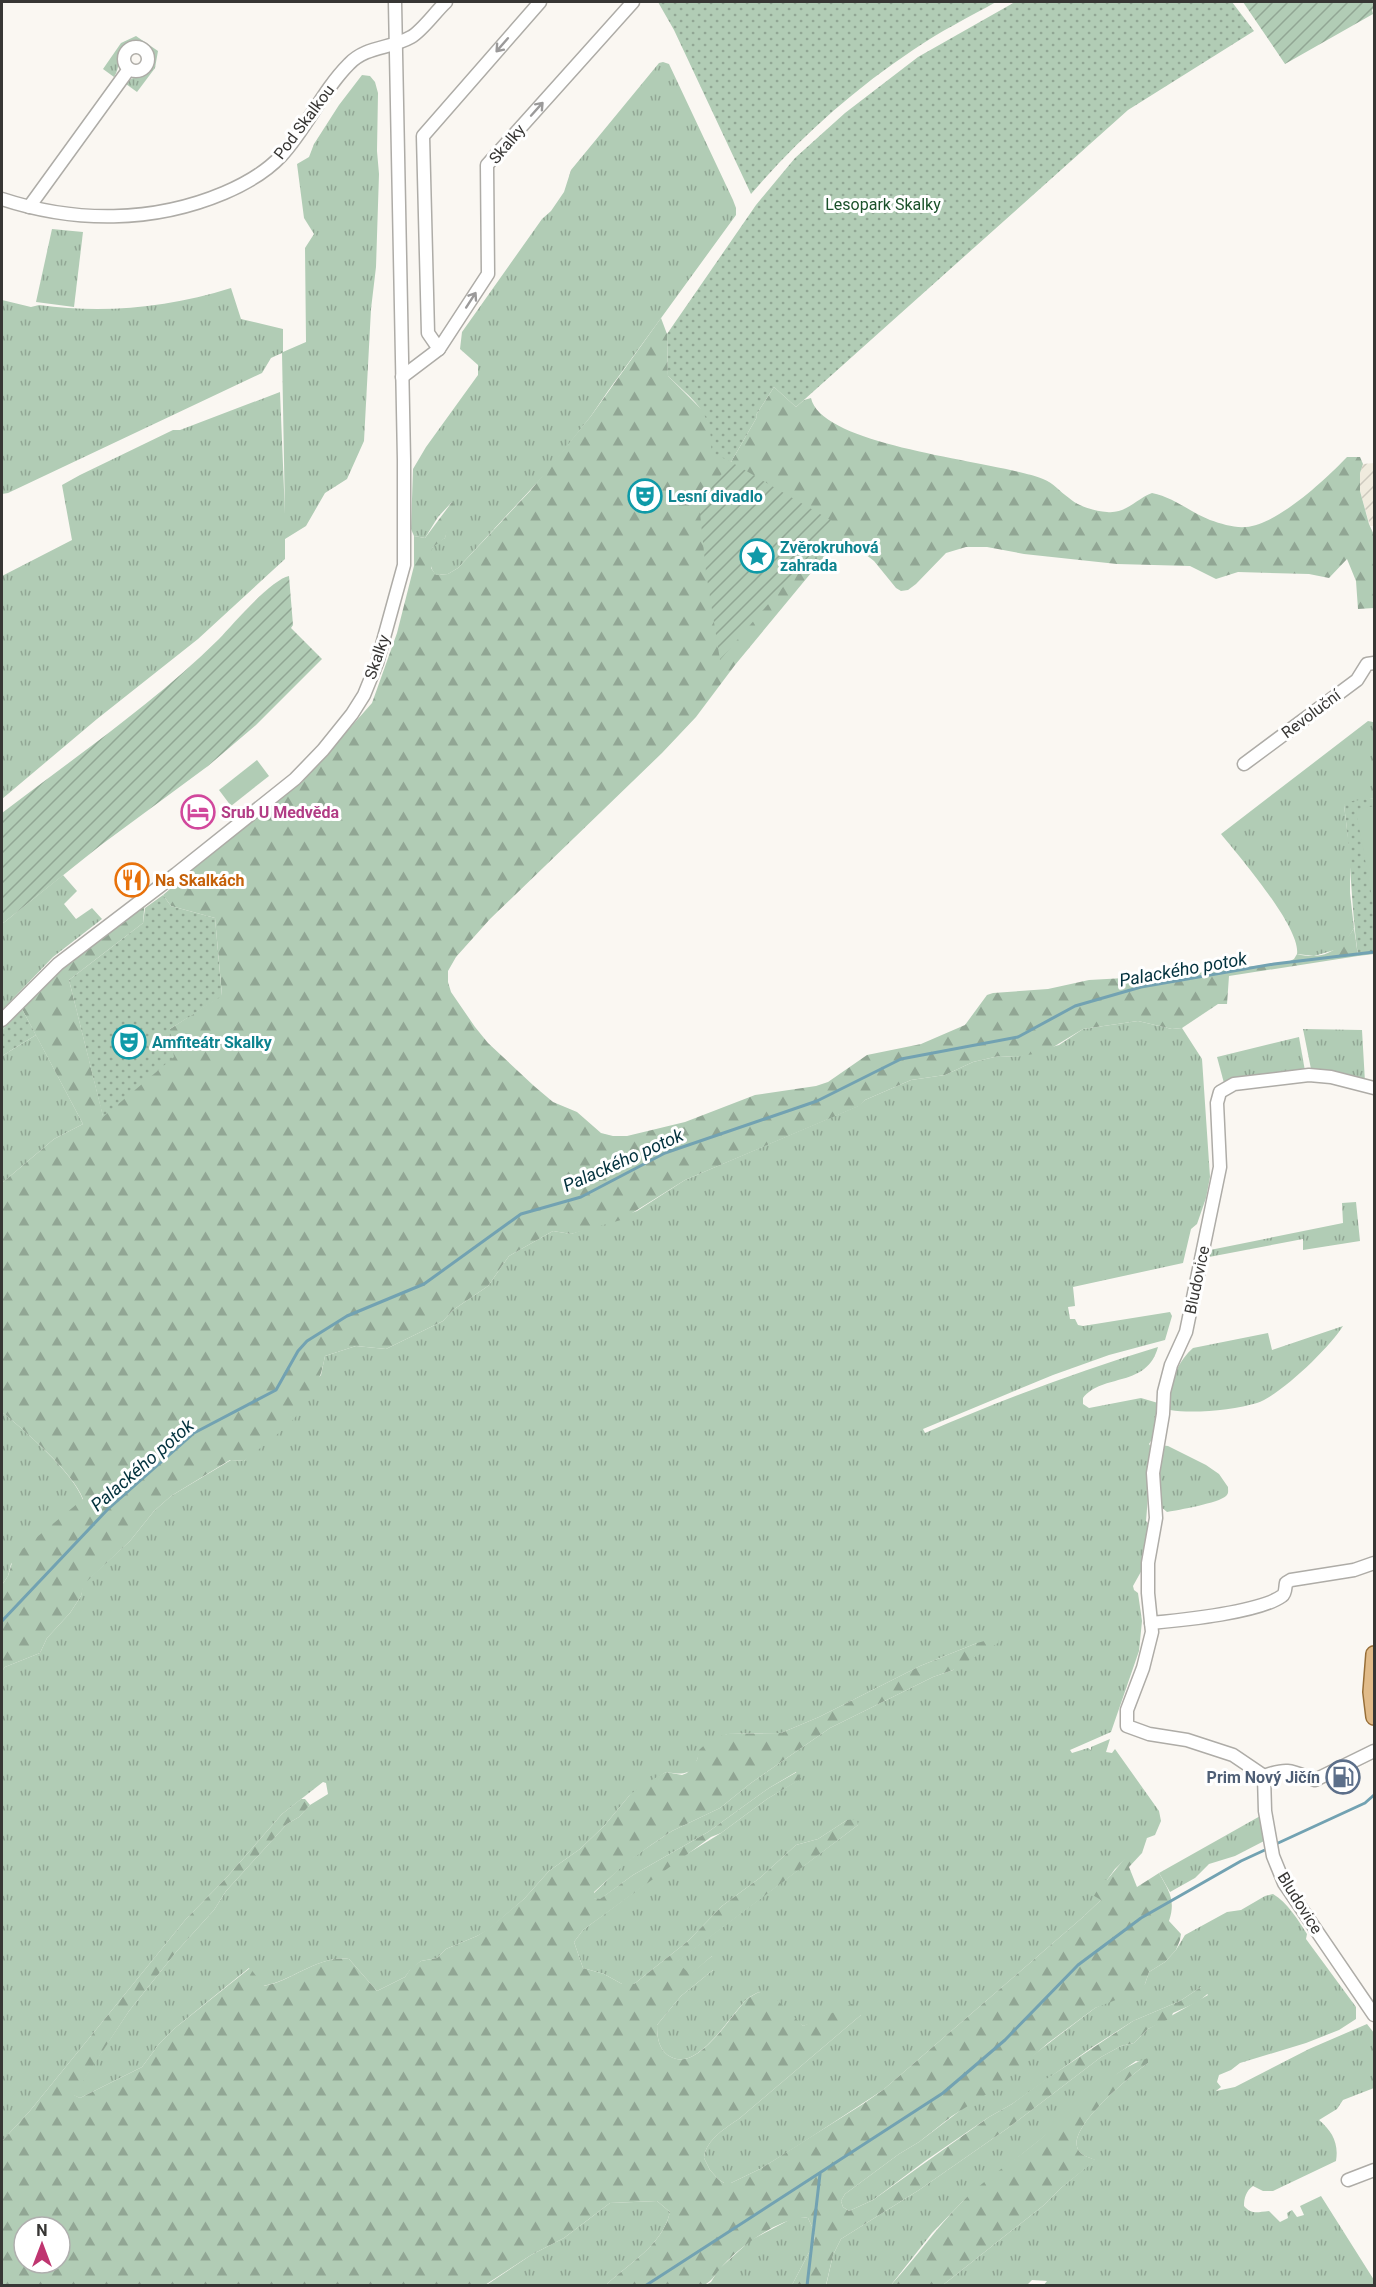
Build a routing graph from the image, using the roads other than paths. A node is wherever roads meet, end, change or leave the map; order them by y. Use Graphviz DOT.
graph roads {
  1 [pos="395,2"];
  2 [pos="446,2"];
  3 [pos="540,2"];
  4 [pos="633,2"];
  5 [pos="398,42"];
  6 [pos="129,69"];
  7 [pos="2,199"];
  8 [pos="29,207"];
  9 [pos="439,349"];
  10 [pos="402,377"];
  11 [pos="1374,663"];
  12 [pos="1245,764"];
  13 [pos="2,1020"];
  14 [pos="1374,1088"];
  15 [pos="1374,1563"];
  16 [pos="1151,1623"];
  17 [pos="1374,1654"];
  18 [pos="1374,1717"];
  19 [pos="1374,1751"];
  20 [pos="1264,1776"];
  21 [pos="1374,2015"];
  22 [pos="1374,2170"];
  23 [pos="1348,2180"];
  1 -- 5 [label="street, Skalky"];
  2 -- 5 [label="street, Pod Skalkou"];
  3 -- 9 [label="street, one-way"];
  9 -- 4 [label="street, Skalky, one-way"];
  5 -- 8 [label="street, Pod Skalkou"];
  5 -- 10 [label="street, Skalky"];
  6 -- 8 [label="street"];
  7 -- 8 [label="street, Pod Skalkou"];
  9 -- 10 [label="street, Skalky"];
  10 -- 13 [label="street, Skalky"];
  11 -- 12 [label="street, Revoluční"];
  14 -- 16 [label="street, Bludovice"];
  15 -- 16 [label="street"];
  16 -- 20 [label="street, Bludovice"];
  17 -- 18 [label="main road"];
  19 -- 20 [label="street"];
  20 -- 21 [label="street, Bludovice"];
  22 -- 23 [label="street"];
}
